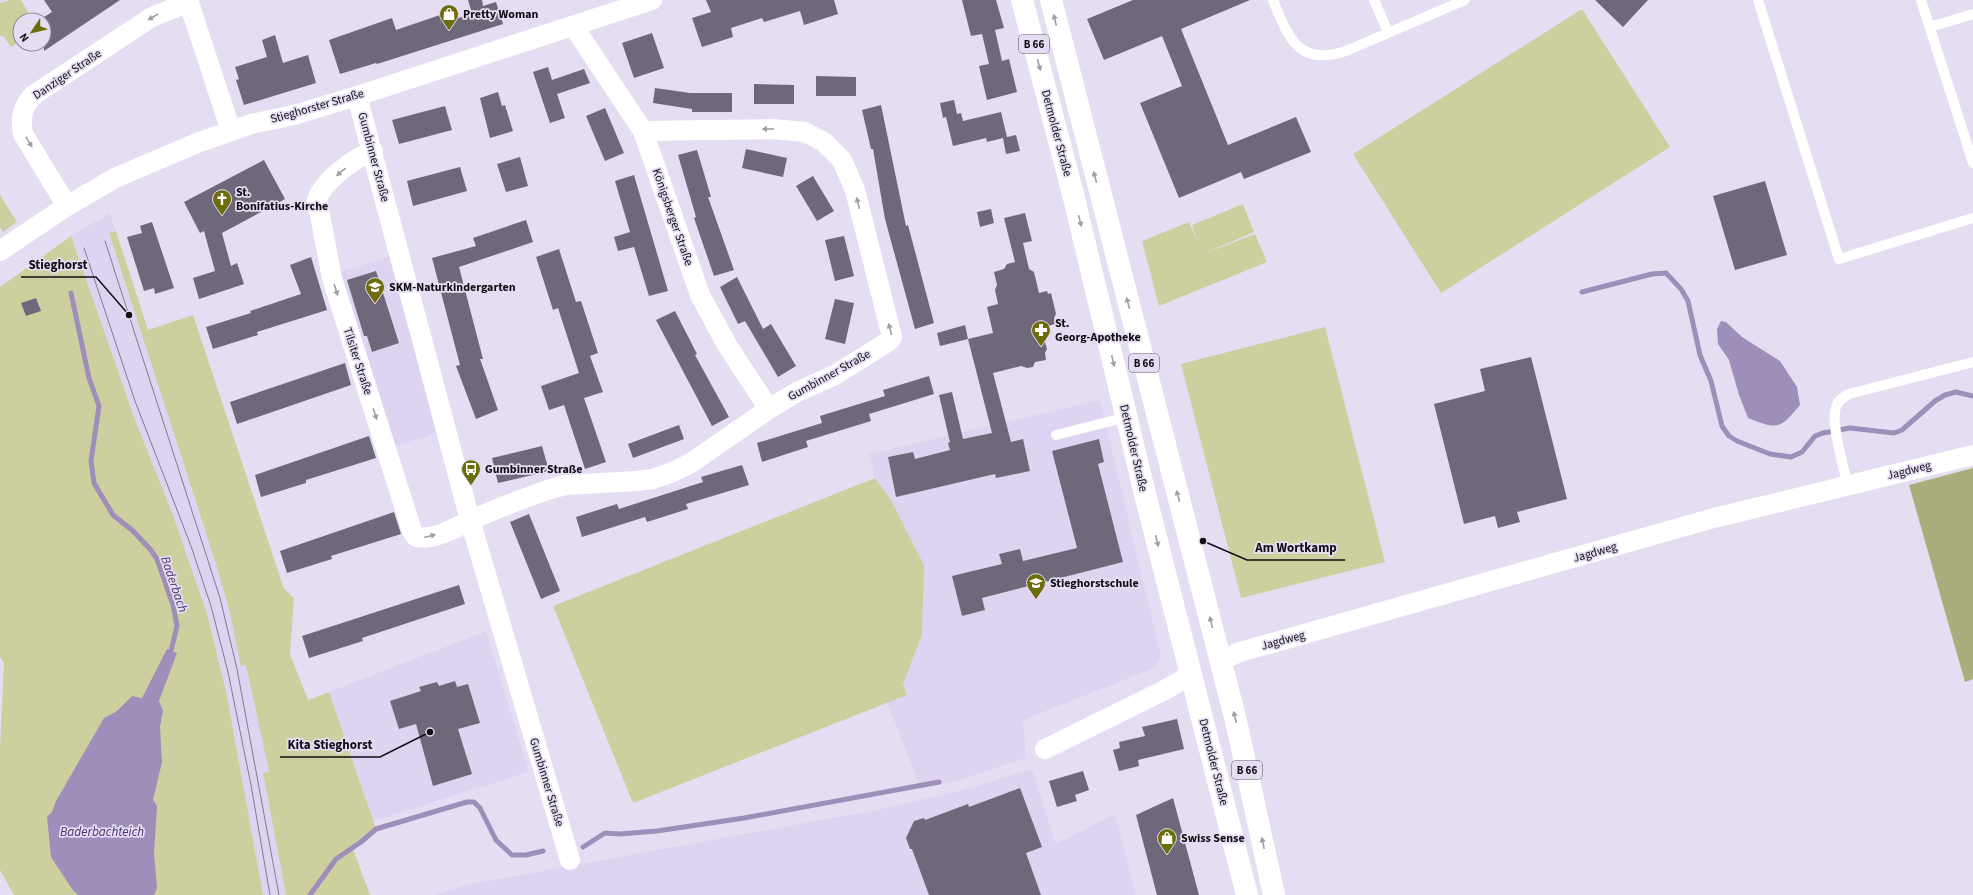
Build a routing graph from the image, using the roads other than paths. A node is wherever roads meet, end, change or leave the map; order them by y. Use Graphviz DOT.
graph roads {
  1 [pos="652,0"];
  2 [pos="1022,0"];
  3 [pos="1051,0"];
  4 [pos="1273,0"];
  5 [pos="1374,0"];
  6 [pos="1465,0"];
  7 [pos="1758,0"];
  8 [pos="1921,0"];
  9 [pos="189,1"];
  10 [pos="632,3"];
  11 [pos="1973,14"];
  12 [pos="574,27"];
  13 [pos="1930,27"];
  14 [pos="1388,32"];
  15 [pos="357,96"];
  16 [pos="231,131"];
  17 [pos="643,132"];
  18 [pos="373,151"];
  19 [pos="1973,163"];
  20 [pos="67,206"];
  21 [pos="1973,218"];
  22 [pos="3,249"];
  23 [pos="1973,362"];
  24 [pos="769,409"];
  25 [pos="1127,417"];
  26 [pos="1056,435"];
  27 [pos="1973,455"];
  28 [pos="1848,486"];
  29 [pos="470,520"];
  30 [pos="1220,660"];
  31 [pos="1191,675"];
  32 [pos="1045,749"];
  33 [pos="570,860"];
  34 [pos="1247,895"];
  35 [pos="1274,895"];
  1 -- 10 [label="street, Stieghorster Straße"];
  2 -- 25 [label="main road, Detmolder Straße / B 66, one-way"];
  30 -- 3 [label="main road, B 66, one-way"];
  4 -- 14 [label="lane"];
  5 -- 14 [label="lane"];
  6 -- 14 [label="lane"];
  7 -- 21 [label="lane"];
  8 -- 13 [label="lane"];
  9 -- 16 [label="street, Danziger Straße"];
  9 -- 20 [label="street, Danziger Straße, one-way"];
  10 -- 12 [label="street, Stieghorster Straße"];
  11 -- 13 [label="lane"];
  12 -- 15 [label="street, Stieghorster Straße"];
  12 -- 17 [label="street, Königsberger Straße"];
  13 -- 19 [label="lane"];
  15 -- 16 [label="street, Stieghorster Straße"];
  15 -- 18 [label="street, Gumbinner Straße"];
  16 -- 20 [label="street, Stieghorster Straße"];
  17 -- 24 [label="street, Königsberger Straße"];
  24 -- 17 [label="street, Gumbinner Straße, one-way"];
  18 -- 29 [label="street, Gumbinner Straße"];
  18 -- 29 [label="street, Tilsiter Straße, one-way"];
  20 -- 22 [label="street, Stieghorster Straße"];
  23 -- 28 [label="lane"];
  24 -- 29 [label="street, Gumbinner Straße"];
  25 -- 26 [label="lane"];
  25 -- 31 [label="main road, Detmolder Straße / B 66, one-way"];
  27 -- 28 [label="street, Jagdweg"];
  28 -- 30 [label="street, Jagdweg"];
  29 -- 33 [label="street, Gumbinner Straße"];
  30 -- 31 [label="main road"];
  35 -- 30 [label="main road, B 66, one-way"];
  31 -- 32 [label="street"];
  31 -- 34 [label="main road, Detmolder Straße / B 66"];
}
